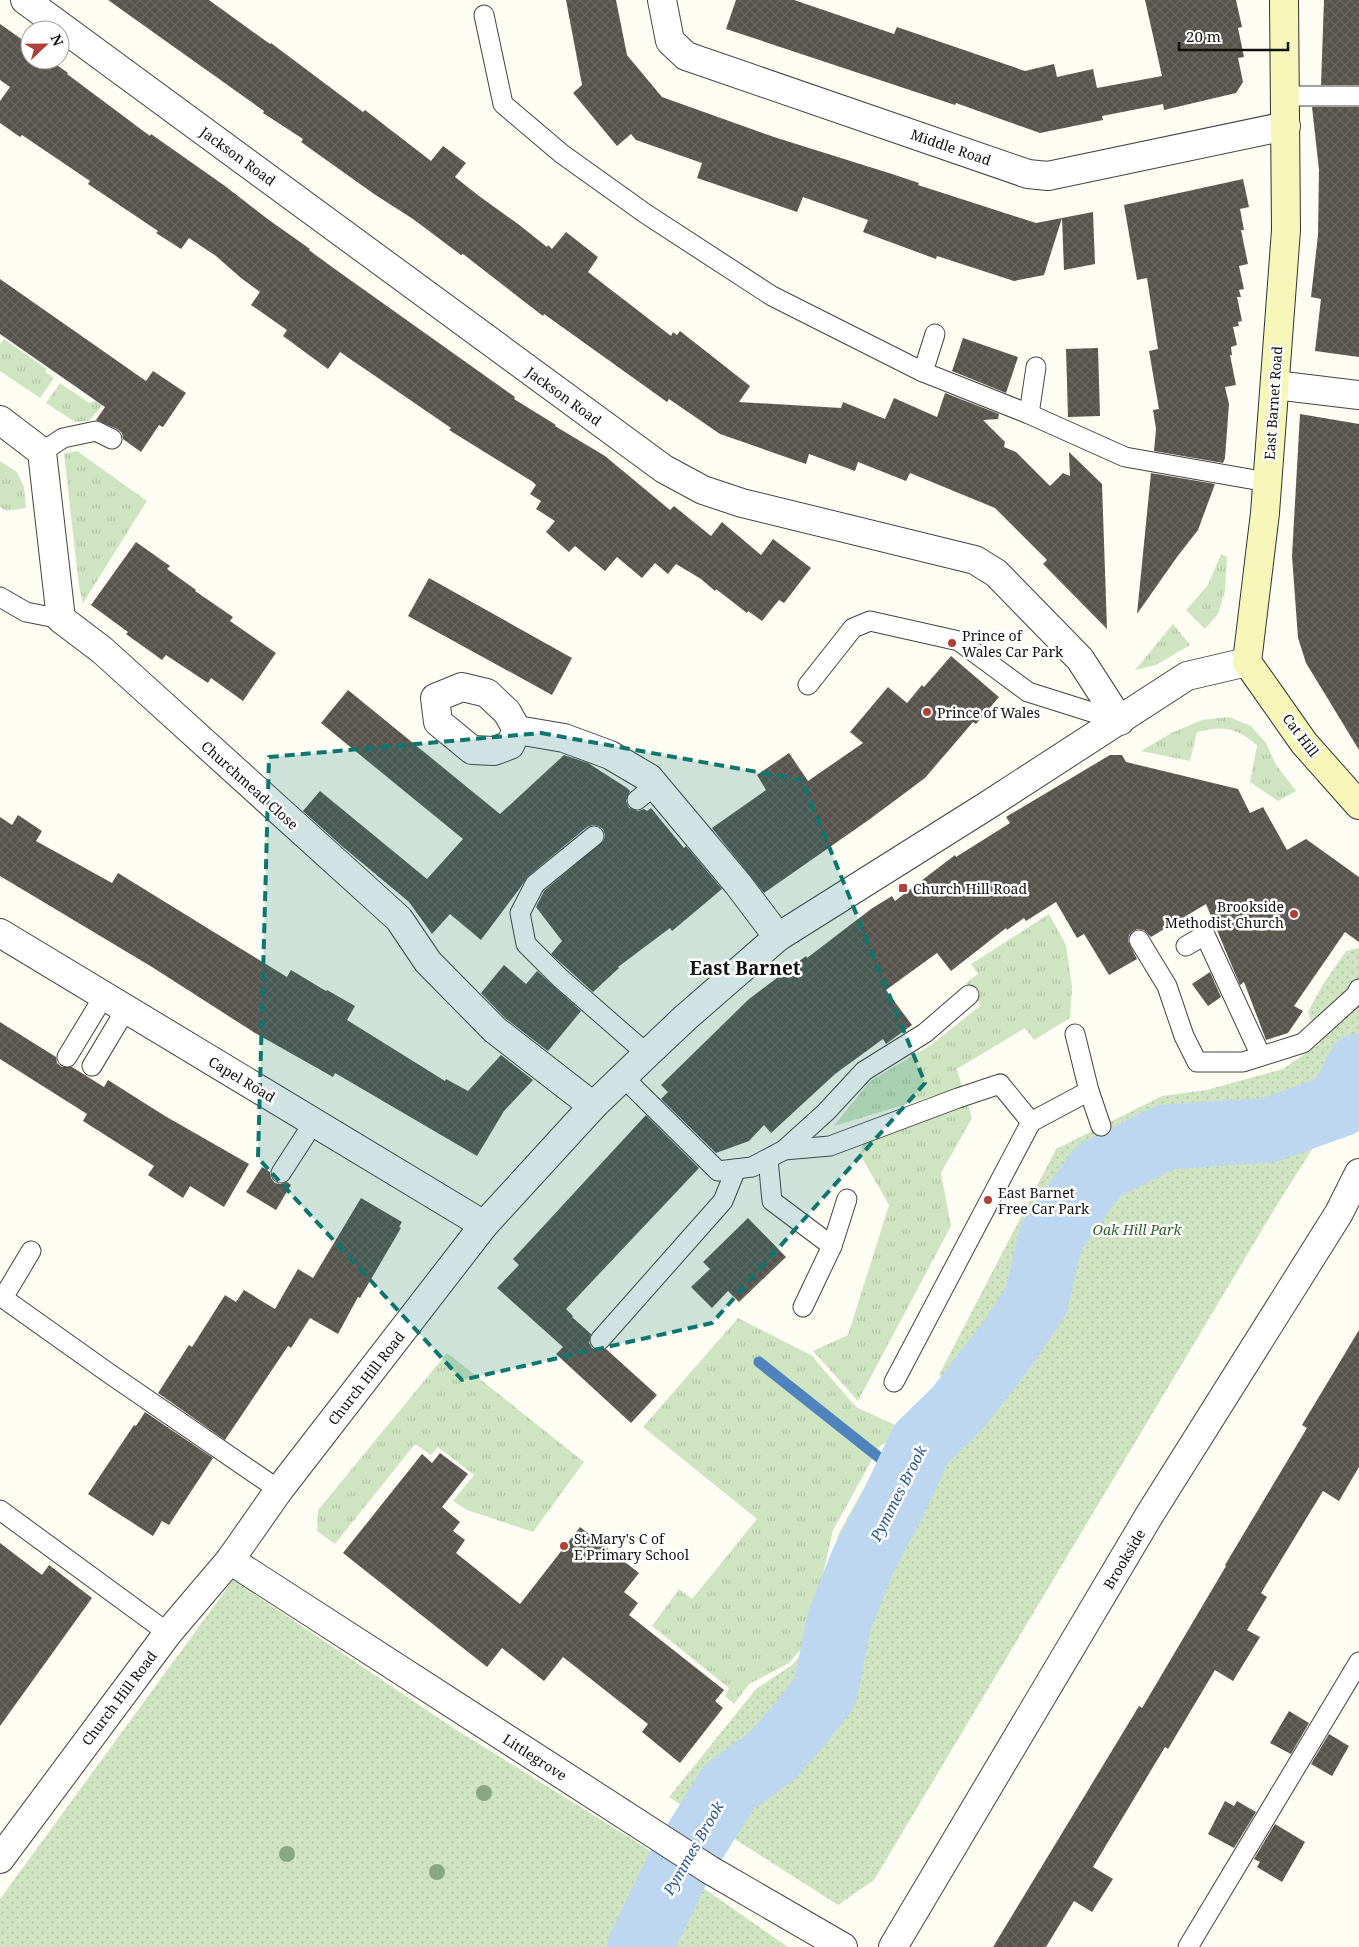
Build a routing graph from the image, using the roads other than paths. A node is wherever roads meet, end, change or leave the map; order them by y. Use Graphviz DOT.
graph roads {
  1 [pos="26,0"];
  2 [pos="662,0"];
  3 [pos="1284,0"];
  4 [pos="484,15"];
  5 [pos="1286,96"];
  6 [pos="1359,96"];
  7 [pos="1286,126"];
  8 [pos="935,334"];
  9 [pos="1036,367"];
  10 [pos="923,372"];
  11 [pos="1275,385"];
  12 [pos="1359,394"];
  13 [pos="1029,414"];
  14 [pos="0,420"];
  15 [pos="112,439"];
  16 [pos="42,452"];
  17 [pos="1267,482"];
  18 [pos="0,597"];
  19 [pos="61,619"];
  20 [pos="1247,662"];
  21 [pos="808,685"];
  22 [pos="1120,721"];
  23 [pos="518,730"];
  24 [pos="1359,805"];
  25 [pos="594,836"];
  26 [pos="0,933"];
  27 [pos="778,937"];
  28 [pos="1139,940"];
  29 [pos="1186,946"];
  30 [pos="1359,990"];
  31 [pos="969,996"];
  32 [pos="115,1003"];
  33 [pos="1076,1034"];
  34 [pos="648,1054"];
  35 [pos="1261,1056"];
  36 [pos="68,1057"];
  37 [pos="92,1066"];
  38 [pos="624,1077"];
  39 [pos="1089,1092"];
  40 [pos="593,1106"];
  41 [pos="314,1122"];
  42 [pos="1032,1122"];
  43 [pos="1101,1126"];
  44 [pos="776,1155"];
  45 [pos="736,1169"];
  46 [pos="281,1173"];
  47 [pos="1359,1173"];
  48 [pos="847,1199"];
  49 [pos="484,1225"];
  50 [pos="832,1246"];
  51 [pos="31,1251"];
  52 [pos="2,1301"];
  53 [pos="803,1307"];
  54 [pos="600,1340"];
  55 [pos="894,1382"];
  56 [pos="279,1490"];
  57 [pos="0,1510"];
  58 [pos="230,1560"];
  59 [pos="168,1633"];
  60 [pos="1359,1662"];
  61 [pos="0,1859"];
  62 [pos="843,1947"];
  63 [pos="893,1947"];
  64 [pos="1188,1947"];
  1 -- 22 [label="street, Jackson Road"];
  2 -- 7 [label="street, Middle Road"];
  3 -- 5 [label="main road, East Barnet Road"];
  4 -- 10 [label="lane"];
  5 -- 6 [label="lane"];
  5 -- 7 [label="main road, East Barnet Road"];
  7 -- 11 [label="main road, East Barnet Road"];
  8 -- 10 [label="lane"];
  9 -- 13 [label="lane"];
  10 -- 13 [label="lane"];
  11 -- 12 [label="street"];
  11 -- 17 [label="main road, East Barnet Road"];
  13 -- 17 [label="lane"];
  14 -- 16 [label="street"];
  15 -- 16 [label="lane"];
  16 -- 19 [label="street"];
  17 -- 20 [label="main road, East Barnet Road"];
  18 -- 19 [label="lane"];
  19 -- 40 [label="street, Churchmead Close"];
  20 -- 22 [label="street"];
  20 -- 24 [label="main road, Cat Hill"];
  21 -- 22 [label="lane"];
  22 -- 27 [label="street, Church Hill Road"];
  23 -- 27 [label="street"];
  25 -- 34 [label="lane"];
  26 -- 32 [label="street, Capel Road"];
  27 -- 34 [label="street, Church Hill Road"];
  28 -- 35 [label="lane"];
  29 -- 35 [label="lane"];
  30 -- 35 [label="lane"];
  31 -- 44 [label="lane"];
  32 -- 36 [label="lane"];
  32 -- 37 [label="lane"];
  32 -- 41 [label="street, Capel Road"];
  33 -- 39 [label="lane"];
  34 -- 38 [label="street, Church Hill Road"];
  38 -- 40 [label="street, Church Hill Road"];
  38 -- 45 [label="lane"];
  39 -- 42 [label="lane"];
  39 -- 43 [label="lane"];
  40 -- 49 [label="street, Church Hill Road"];
  41 -- 46 [label="lane"];
  41 -- 49 [label="street, Capel Road"];
  42 -- 44 [label="lane"];
  42 -- 55 [label="lane"];
  44 -- 45 [label="lane"];
  44 -- 50 [label="lane"];
  45 -- 54 [label="lane"];
  47 -- 63 [label="street, Brookside"];
  48 -- 50 [label="lane"];
  49 -- 56 [label="street, Church Hill Road"];
  50 -- 53 [label="lane"];
  51 -- 52 [label="lane"];
  52 -- 56 [label="lane"];
  56 -- 58 [label="street, Church Hill Road"];
  57 -- 59 [label="lane"];
  58 -- 59 [label="street, Church Hill Road"];
  58 -- 62 [label="street, Littlegrove"];
  59 -- 61 [label="street, Church Hill Road"];
  60 -- 64 [label="lane"];
}
